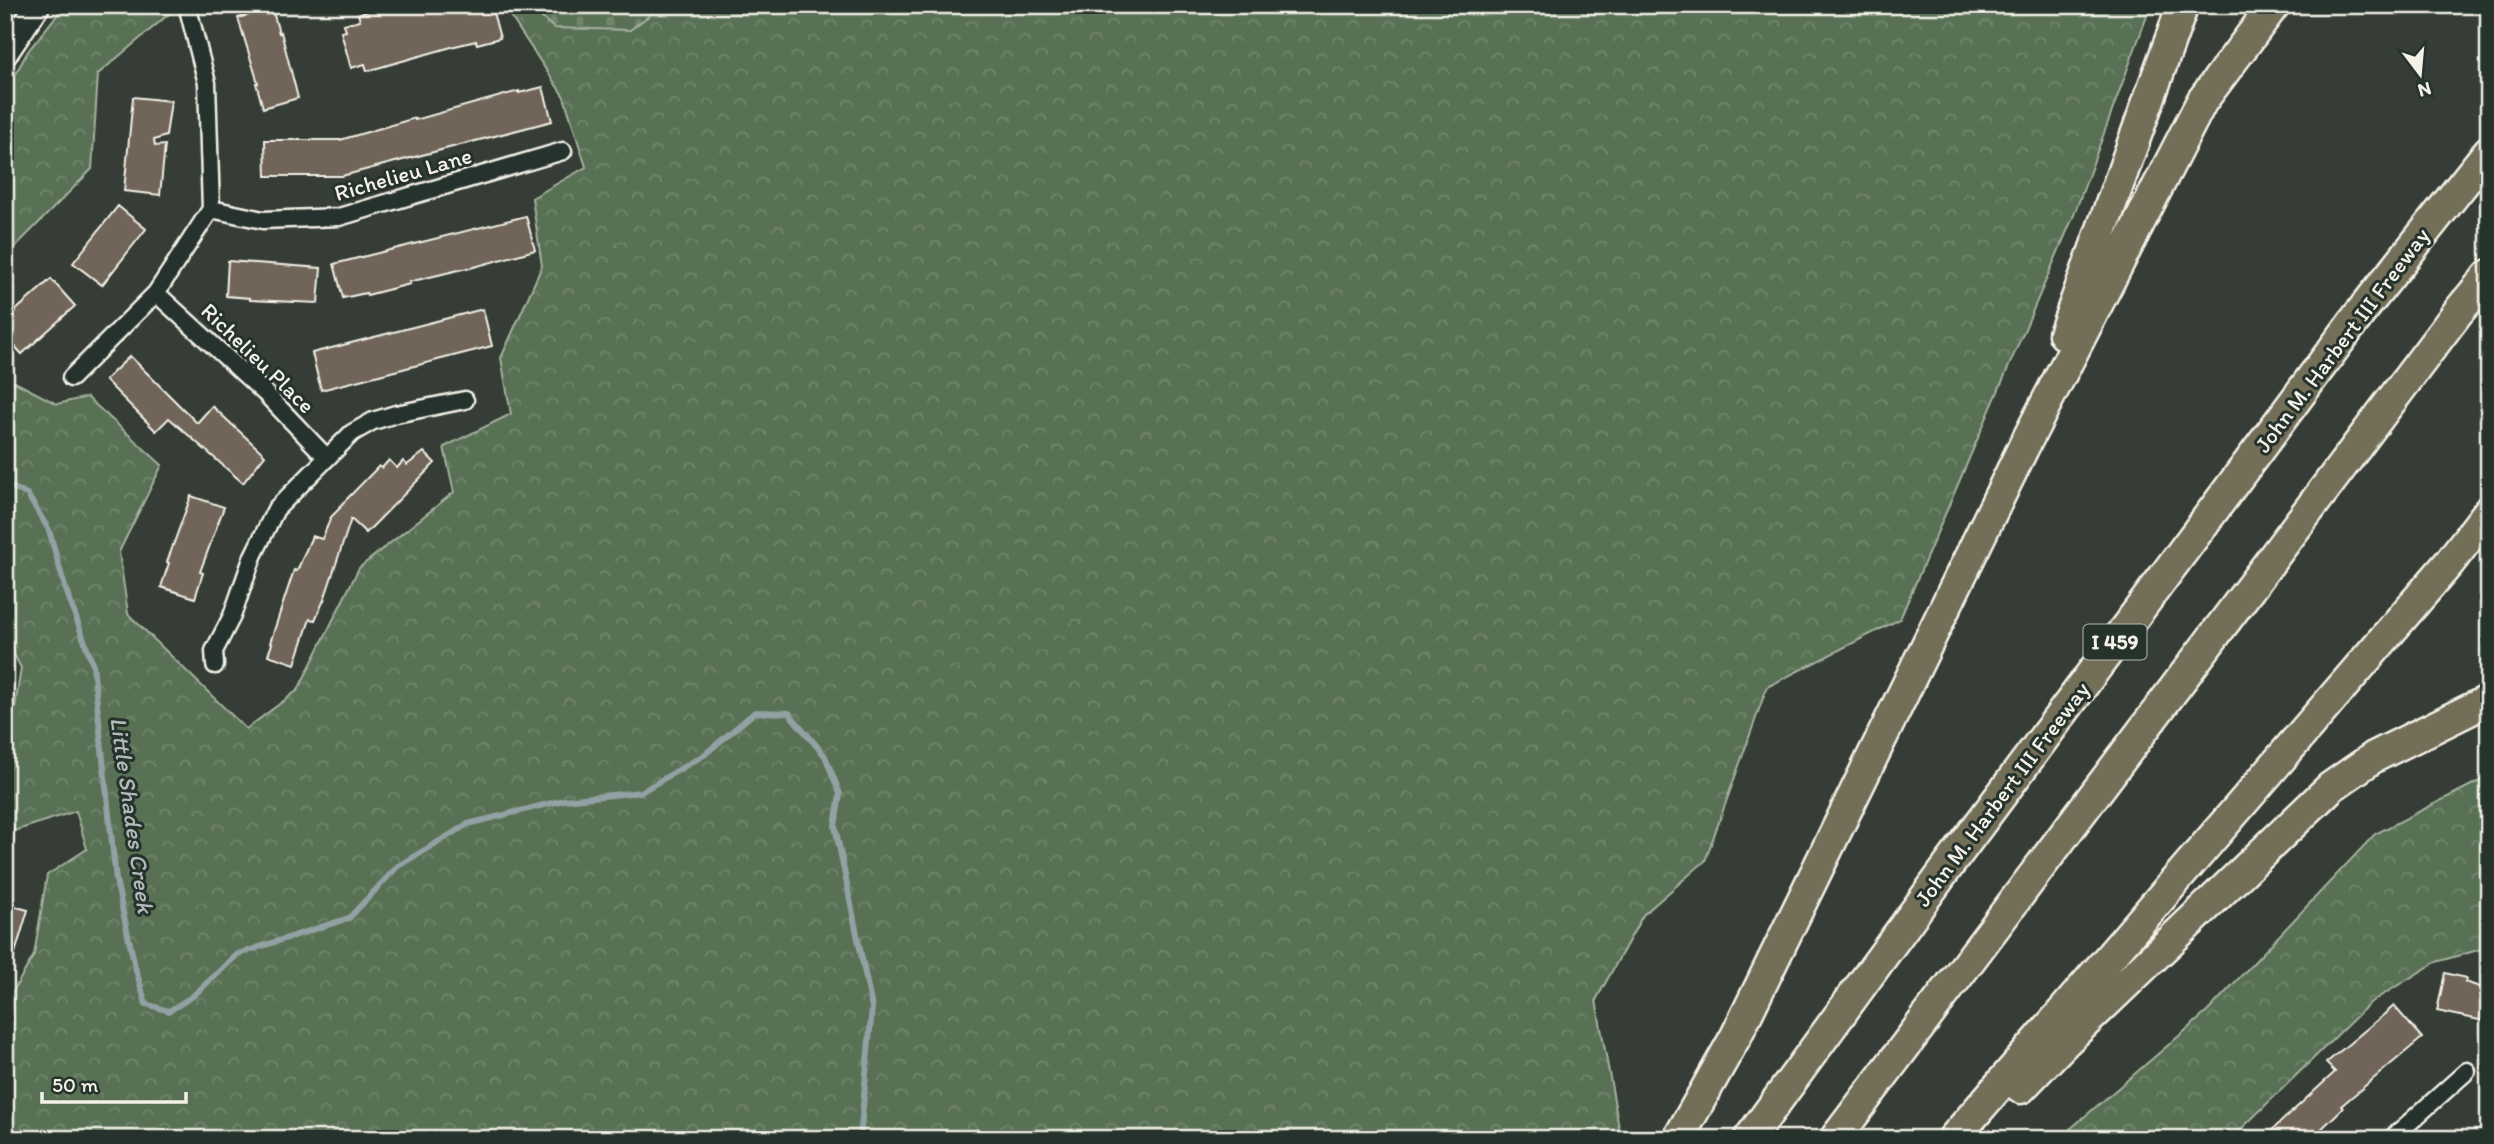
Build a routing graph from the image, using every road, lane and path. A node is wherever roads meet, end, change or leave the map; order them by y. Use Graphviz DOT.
graph roads {
  1 [pos="38,5"];
  2 [pos="187,5"];
  3 [pos="2183,5"];
  4 [pos="2274,5"];
  5 [pos="5,54"];
  6 [pos="563,151"];
  7 [pos="2489,151"];
  8 [pos="211,209"];
  9 [pos="2489,275"];
  10 [pos="156,293"];
  11 [pos="71,378"];
  12 [pos="465,400"];
  13 [pos="2023,448"];
  14 [pos="327,458"];
  15 [pos="2489,511"];
  16 [pos="215,665"];
  17 [pos="2489,700"];
  18 [pos="2467,1071"];
  19 [pos="1678,1139"];
  20 [pos="1749,1139"];
  21 [pos="1835,1139"];
  22 [pos="1953,1139"];
  23 [pos="1972,1139"];
  24 [pos="2391,1139"];
  1 -- 5 [label="street"];
  2 -- 8 [label="street"];
  3 -- 13 [label="highway"];
  4 -- 13 [label="highway"];
  6 -- 8 [label="street, Richelieu Lane"];
  7 -- 20 [label="highway, John M. Harbert III Freeway / I 459"];
  8 -- 10 [label="street"];
  9 -- 21 [label="highway"];
  10 -- 11 [label="street"];
  10 -- 14 [label="street, Richelieu Place"];
  12 -- 14 [label="street"];
  13 -- 19 [label="highway"];
  14 -- 16 [label="street"];
  15 -- 22 [label="highway"];
  17 -- 23 [label="highway"];
  18 -- 24 [label="street"];
}
